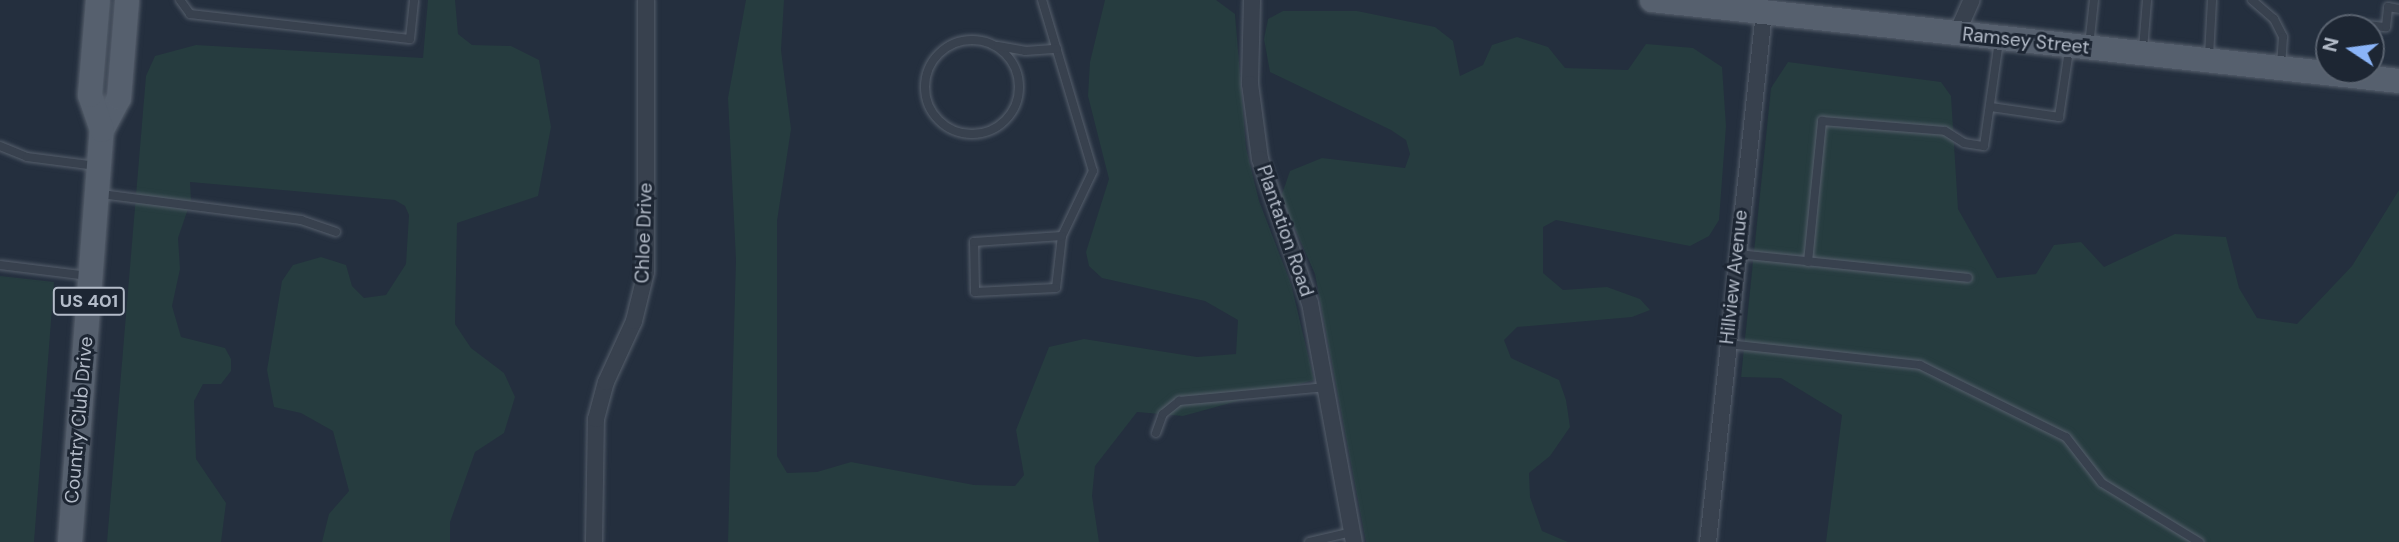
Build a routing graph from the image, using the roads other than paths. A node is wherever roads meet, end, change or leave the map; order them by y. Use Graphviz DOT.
graph roads {
  1 [pos="89,0"];
  2 [pos="98,0"];
  3 [pos="127,0"];
  4 [pos="180,0"];
  5 [pos="414,0"];
  6 [pos="646,0"];
  7 [pos="1042,0"];
  8 [pos="1252,0"];
  9 [pos="1652,0"];
  10 [pos="1972,0"];
  11 [pos="2094,0"];
  12 [pos="2147,0"];
  13 [pos="2213,0"];
  14 [pos="2252,0"];
  15 [pos="1677,1"];
  16 [pos="2399,9"];
  17 [pos="1763,12"];
  18 [pos="2385,27"];
  19 [pos="95,30"];
  20 [pos="1958,33"];
  21 [pos="1999,38"];
  22 [pos="995,45"];
  23 [pos="2079,46"];
  24 [pos="1057,49"];
  25 [pos="2143,53"];
  26 [pos="2209,60"];
  27 [pos="2281,68"];
  28 [pos="2315,71"];
  29 [pos="1990,107"];
  30 [pos="102,130"];
  31 [pos="0,146"];
  32 [pos="99,166"];
  33 [pos="97,193"];
  34 [pos="336,232"];
  35 [pos="1062,236"];
  36 [pos="1737,254"];
  37 [pos="1808,261"];
  38 [pos="0,265"];
  39 [pos="91,276"];
  40 [pos="1968,278"];
  41 [pos="1727,344"];
  42 [pos="1326,387"];
  43 [pos="1156,433"];
  44 [pos="1353,537"];
  45 [pos="69,542"];
  46 [pos="594,542"];
  47 [pos="1309,542"];
  48 [pos="1708,542"];
  49 [pos="2199,542"];
  1 -- 19 [label="main road, US 401"];
  2 -- 19 [label="main road, Country Club Drive"];
  3 -- 30 [label="main road, Country Club Drive / US 401"];
  4 -- 5 [label="lane"];
  6 -- 46 [label="street, Chloe Drive"];
  7 -- 24 [label="lane"];
  8 -- 42 [label="street, Plantation Road"];
  9 -- 15 [label="main road, Ramsey Street"];
  10 -- 20 [label="street"];
  11 -- 23 [label="lane"];
  12 -- 25 [label="lane"];
  13 -- 26 [label="lane"];
  14 -- 27 [label="lane"];
  15 -- 17 [label="main road, Ramsey Street"];
  16 -- 18 [label="lane"];
  17 -- 20 [label="main road, Ramsey Street"];
  17 -- 36 [label="street, Hillview Avenue"];
  19 -- 30 [label="main road, Country Club Drive / US 401"];
  20 -- 21 [label="main road, Ramsey Street"];
  21 -- 23 [label="main road, Ramsey Street"];
  21 -- 29 [label="lane"];
  22 -- 22 [label="lane"];
  22 -- 24 [label="lane"];
  23 -- 25 [label="main road, Ramsey Street"];
  23 -- 29 [label="lane"];
  24 -- 35 [label="lane"];
  25 -- 26 [label="main road, Ramsey Street"];
  26 -- 27 [label="main road, Ramsey Street"];
  27 -- 28 [label="main road, Ramsey Street"];
  29 -- 37 [label="lane"];
  30 -- 32 [label="main road, Country Club Drive / US 401"];
  31 -- 32 [label="lane"];
  32 -- 33 [label="main road, Country Club Drive / US 401"];
  33 -- 34 [label="lane"];
  33 -- 39 [label="main road, Country Club Drive / US 401"];
  35 -- 35 [label="lane"];
  36 -- 37 [label="lane"];
  36 -- 41 [label="street, Hillview Avenue"];
  37 -- 40 [label="lane"];
  38 -- 39 [label="lane"];
  39 -- 45 [label="main road, Country Club Drive / US 401"];
  41 -- 48 [label="street, Hillview Avenue"];
  41 -- 49 [label="lane"];
  42 -- 43 [label="lane"];
  42 -- 44 [label="street, Plantation Road"];
  44 -- 47 [label="lane"];
}
